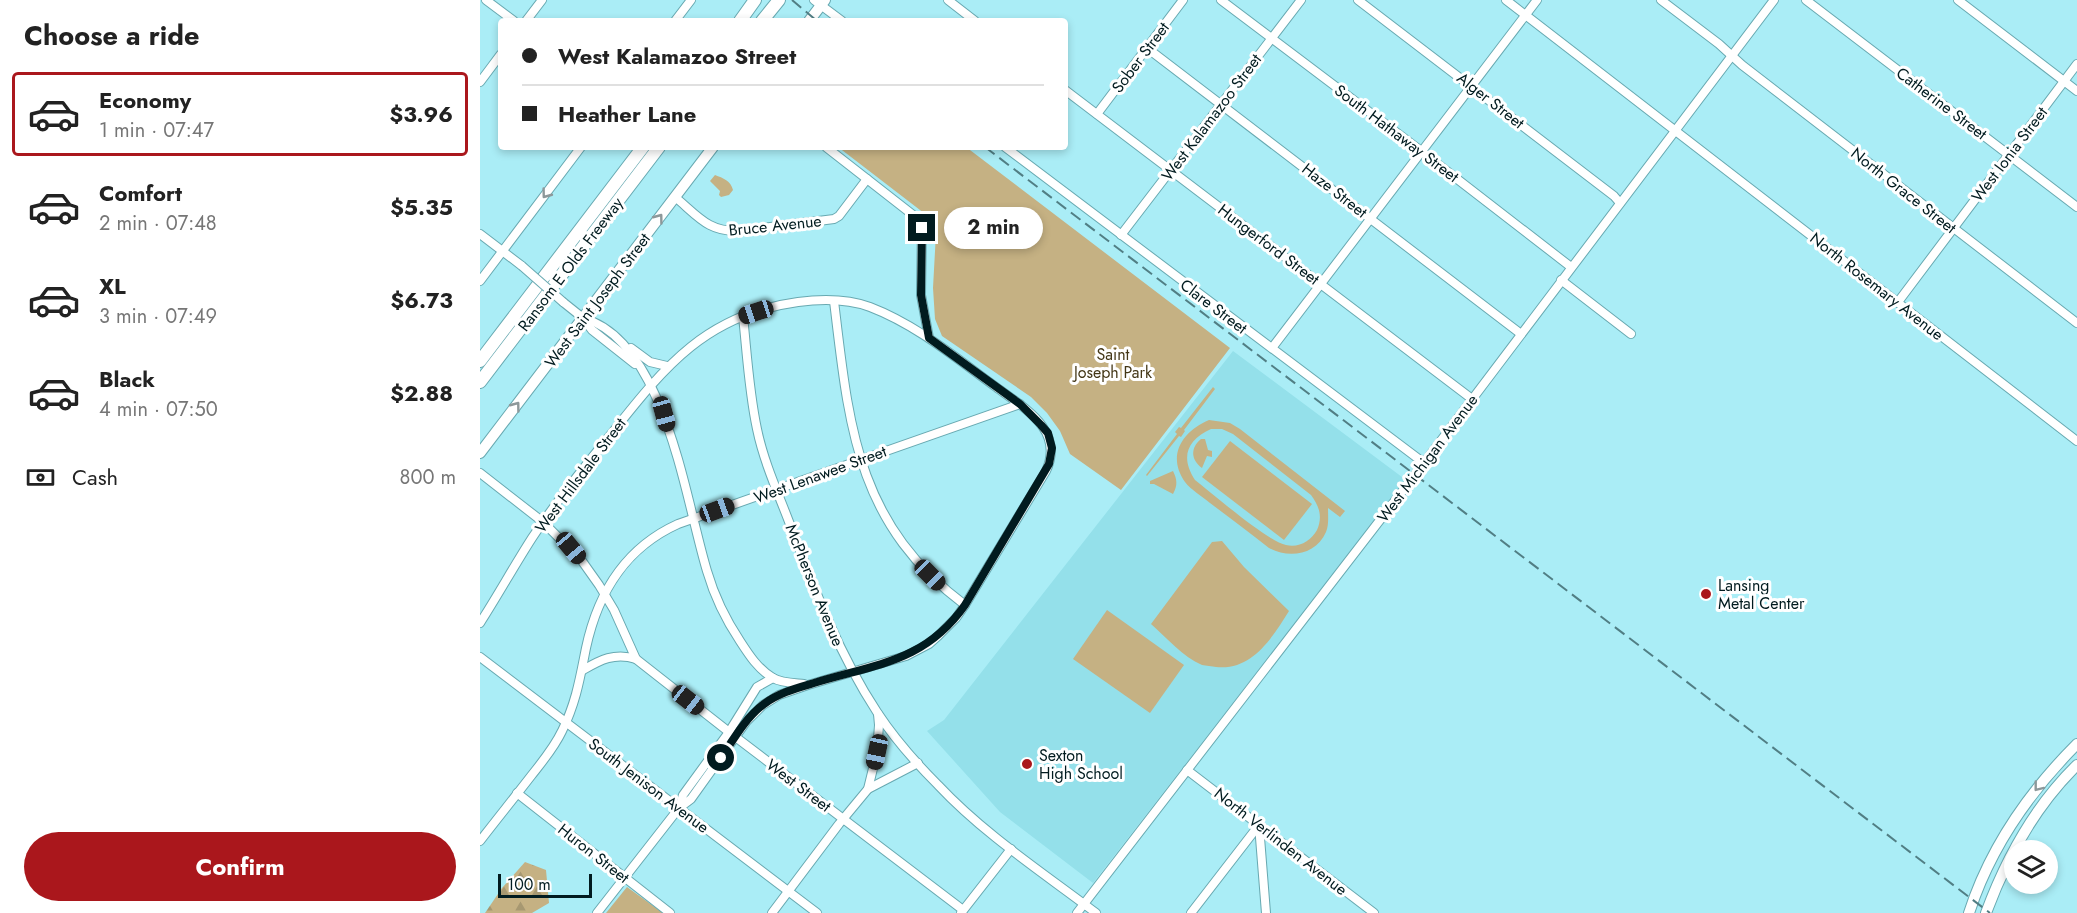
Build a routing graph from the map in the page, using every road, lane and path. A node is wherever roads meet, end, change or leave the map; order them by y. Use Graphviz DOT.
graph roads {
  1 [pos="486,0"];
  2 [pos="542,0"];
  3 [pos="691,0"];
  4 [pos="755,0"];
  5 [pos="772,0"];
  6 [pos="779,0"];
  7 [pos="948,0"];
  8 [pos="1183,0"];
  9 [pos="1221,0"];
  10 [pos="1300,0"];
  11 [pos="1359,0"];
  12 [pos="1506,0"];
  13 [pos="1537,0"];
  14 [pos="1661,0"];
  15 [pos="1774,0"];
  16 [pos="1806,0"];
  17 [pos="1958,0"];
  18 [pos="820,2"];
  19 [pos="1525,14"];
  20 [pos="510,18"];
  21 [pos="528,18"];
  22 [pos="677,18"];
  23 [pos="742,18"];
  24 [pos="758,18"];
  25 [pos="764,18"];
  26 [pos="811,18"];
  27 [pos="839,18"];
  28 [pos="971,18"];
  29 [pos="1272,38"];
  30 [pos="1147,48"];
  31 [pos="1732,54"];
  32 [pos="498,58"];
  33 [pos="2077,64"];
  34 [pos="2064,81"];
  35 [pos="480,82"];
  36 [pos="1471,85"];
  37 [pos="2077,91"];
  38 [pos="1068,92"];
  39 [pos="1222,103"];
  40 [pos="1097,114"];
  41 [pos="1676,130"];
  42 [pos="579,150"];
  43 [pos="641,150"];
  44 [pos="658,150"];
  45 [pos="711,150"];
  46 [pos="830,150"];
  47 [pos="1009,150"];
  48 [pos="1421,151"];
  49 [pos="2009,154"];
  50 [pos="1171,170"];
  51 [pos="867,179"];
  52 [pos="675,197"];
  53 [pos="1620,203"];
  54 [pos="2077,207"];
  55 [pos="1371,218"];
  56 [pos="1953,228"];
  57 [pos="480,234"];
  58 [pos="1121,235"];
  59 [pos="502,251"];
  60 [pos="1571,267"];
  61 [pos="1561,280"];
  62 [pos="480,281"];
  63 [pos="1321,284"];
  64 [pos="530,295"];
  65 [pos="834,301"];
  66 [pos="1898,302"];
  67 [pos="743,316"];
  68 [pos="583,318"];
  69 [pos="2077,323"];
  70 [pos="1521,333"];
  71 [pos="1631,334"];
  72 [pos="929,338"];
  73 [pos="513,339"];
  74 [pos="620,340"];
  75 [pos="1272,348"];
  76 [pos="480,352"];
  77 [pos="480,360"];
  78 [pos="667,366"];
  79 [pos="644,373"];
  80 [pos="480,382"];
  81 [pos="651,384"];
  82 [pos="480,387"];
  83 [pos="1472,399"];
  84 [pos="1020,404"];
  85 [pos="2077,441"];
  86 [pos="480,453"];
  87 [pos="860,459"];
  88 [pos="1424,464"];
  89 [pos="480,473"];
  90 [pos="777,489"];
  91 [pos="693,519"];
  92 [pos="543,522"];
  93 [pos="604,593"];
  94 [pos="965,605"];
  95 [pos="480,623"];
  96 [pos="480,657"];
  97 [pos="636,659"];
  98 [pos="583,670"];
  99 [pos="852,671"];
  100 [pos="772,678"];
  101 [pos="808,685"];
  102 [pos="878,713"];
  103 [pos="567,722"];
  104 [pos="732,735"];
  105 [pos="2077,744"];
  106 [pos="918,763"];
  107 [pos="2077,765"];
  108 [pos="1187,770"];
  109 [pos="868,789"];
  110 [pos="517,793"];
  111 [pos="679,808"];
  112 [pos="844,818"];
  113 [pos="1259,825"];
  114 [pos="480,841"];
  115 [pos="1011,849"];
  116 [pos="1239,850"];
  117 [pos="1262,858"];
  118 [pos="625,877"];
  119 [pos="788,891"];
  120 [pos="1083,903"];
  121 [pos="962,911"];
  122 [pos="597,913"];
  123 [pos="670,913"];
  124 [pos="772,913"];
  125 [pos="817,913"];
  126 [pos="1077,913"];
  127 [pos="1096,913"];
  128 [pos="1191,913"];
  129 [pos="1266,913"];
  130 [pos="1374,913"];
  131 [pos="1969,913"];
  132 [pos="1986,913"];
  1 -- 20 [label="street"];
  2 -- 21 [label="street"];
  3 -- 22 [label="street"];
  4 -- 23 [label="highway"];
  5 -- 24 [label="highway"];
  6 -- 25 [label="highway"];
  7 -- 28 [label="street"];
  8 -- 30 [label="street, Sober Street"];
  9 -- 29 [label="street, South Hathaway Street"];
  10 -- 29 [label="street, West Kalamazoo Street"];
  11 -- 36 [label="street, Alger Street"];
  12 -- 19 [label="street, North Rosemary Avenue"];
  13 -- 19 [label="street"];
  14 -- 31 [label="street, North Grace Street"];
  15 -- 31 [label="street, West Michigan Avenue"];
  16 -- 49 [label="street, Catherine Street"];
  17 -- 34 [label="street"];
  18 -- 26 [label="main road"];
  18 -- 27 [label="street"];
  19 -- 36 [label="street"];
  19 -- 41 [label="street, North Rosemary Avenue"];
  29 -- 39 [label="street, West Kalamazoo Street"];
  29 -- 48 [label="street, South Hathaway Street"];
  30 -- 39 [label="street, Haze Street"];
  30 -- 40 [label="street, Sober Street"];
  31 -- 41 [label="street, West Michigan Avenue"];
  31 -- 56 [label="street, North Grace Street"];
  32 -- 35 [label="street"];
  33 -- 34 [label="street, West Ionia Street"];
  34 -- 37 [label="street"];
  34 -- 49 [label="street, West Ionia Street"];
  36 -- 48 [label="street"];
  36 -- 53 [label="street, Alger Street"];
  38 -- 40 [label="street, Hungerford Street"];
  39 -- 50 [label="street, West Kalamazoo Street"];
  39 -- 55 [label="street, Haze Street"];
  40 -- 50 [label="street, Hungerford Street"];
  41 -- 53 [label="street, West Michigan Avenue"];
  41 -- 66 [label="street, North Rosemary Avenue"];
  42 -- 59 [label="street, one-way"];
  43 -- 64 [label="highway, Ransom E Olds Freeway"];
  44 -- 73 [label="highway, Ransom E Olds Freeway"];
  45 -- 52 [label="main road, West Saint Joseph Street"];
  46 -- 51 [label="street"];
  47 -- 58 [label="street, Clare Street"];
  48 -- 55 [label="street"];
  48 -- 60 [label="street, South Hathaway Street"];
  49 -- 54 [label="street, Catherine Street"];
  49 -- 56 [label="street, West Ionia Street"];
  50 -- 58 [label="street, West Kalamazoo Street"];
  50 -- 63 [label="street, Hungerford Street"];
  51 -- 52 [label="street, Bruce Avenue"];
  51 -- 72 [label="street"];
  68 -- 52 [label="main road, West Saint Joseph Street, one-way"];
  53 -- 60 [label="street, West Michigan Avenue"];
  55 -- 63 [label="street"];
  55 -- 70 [label="street, Haze Street"];
  56 -- 66 [label="street, West Ionia Street"];
  56 -- 69 [label="street, North Grace Street"];
  57 -- 59 [label="street"];
  58 -- 75 [label="street, Clare Street"];
  59 -- 62 [label="street"];
  59 -- 68 [label="street, bridge"];
  60 -- 61 [label="street, West Michigan Avenue"];
  61 -- 70 [label="street, West Michigan Avenue"];
  61 -- 71 [label="street"];
  63 -- 75 [label="street"];
  63 -- 83 [label="street, Hungerford Street"];
  64 -- 76 [label="highway"];
  64 -- 77 [label="highway, Ransom E Olds Freeway"];
  65 -- 67 [label="street, West Hillsdale Street"];
  65 -- 72 [label="street, West Hillsdale Street"];
  65 -- 87 [label="street"];
  66 -- 85 [label="street, North Rosemary Avenue"];
  67 -- 78 [label="street, West Hillsdale Street"];
  67 -- 90 [label="street, McPherson Avenue"];
  68 -- 74 [label="street"];
  68 -- 79 [label="street"];
  86 -- 68 [label="main road, West Saint Joseph Street, one-way"];
  70 -- 83 [label="street, West Michigan Avenue"];
  72 -- 84 [label="street, West Hillsdale Street"];
  73 -- 80 [label="highway, Ransom E Olds Freeway"];
  73 -- 82 [label="highway"];
  74 -- 78 [label="street"];
  74 -- 79 [label="street"];
  75 -- 88 [label="street, Clare Street"];
  78 -- 81 [label="street, West Hillsdale Street"];
  79 -- 81 [label="street"];
  81 -- 91 [label="street"];
  81 -- 92 [label="street, West Hillsdale Street"];
  83 -- 88 [label="street, West Michigan Avenue"];
  84 -- 87 [label="street, West Lenawee Street"];
  84 -- 94 [label="street, West Hillsdale Street"];
  87 -- 90 [label="street, West Lenawee Street"];
  87 -- 94 [label="street"];
  88 -- 108 [label="street, West Michigan Avenue"];
  89 -- 92 [label="street, West Street"];
  90 -- 91 [label="street, West Lenawee Street"];
  90 -- 99 [label="street, McPherson Avenue"];
  91 -- 93 [label="street, West Lenawee Street"];
  91 -- 100 [label="street"];
  92 -- 93 [label="street, West Street"];
  92 -- 95 [label="street, West Hillsdale Street"];
  93 -- 97 [label="street, West Street"];
  93 -- 98 [label="street, West Lenawee Street"];
  94 -- 99 [label="street, West Hillsdale Street"];
  96 -- 103 [label="street, South Jenison Avenue"];
  97 -- 98 [label="street"];
  97 -- 104 [label="street, West Street"];
  98 -- 103 [label="street, West Lenawee Street"];
  99 -- 101 [label="street"];
  99 -- 102 [label="street, McPherson Avenue"];
  100 -- 101 [label="street"];
  100 -- 104 [label="street"];
  101 -- 104 [label="street"];
  102 -- 106 [label="street, McPherson Avenue"];
  102 -- 109 [label="street"];
  103 -- 110 [label="street, West Lenawee Street"];
  103 -- 111 [label="street, South Jenison Avenue"];
  104 -- 111 [label="street"];
  104 -- 112 [label="street, West Street"];
  105 -- 131 [label="main road, one-way"];
  106 -- 109 [label="street"];
  106 -- 115 [label="street, McPherson Avenue"];
  107 -- 132 [label="main road"];
  108 -- 113 [label="street, North Verlinden Avenue"];
  108 -- 120 [label="street, West Michigan Avenue"];
  109 -- 112 [label="street"];
  110 -- 114 [label="street, West Lenawee Street"];
  110 -- 118 [label="street, Huron Street"];
  111 -- 118 [label="street"];
  111 -- 119 [label="street, South Jenison Avenue"];
  112 -- 119 [label="street"];
  112 -- 121 [label="street, West Street"];
  113 -- 116 [label="street"];
  113 -- 117 [label="street"];
  113 -- 130 [label="street, North Verlinden Avenue"];
  115 -- 120 [label="street, McPherson Avenue"];
  115 -- 121 [label="street"];
  116 -- 117 [label="street"];
  116 -- 128 [label="street"];
  117 -- 129 [label="street"];
  118 -- 122 [label="street"];
  118 -- 123 [label="street, Huron Street"];
  119 -- 124 [label="street"];
  119 -- 125 [label="street, South Jenison Avenue"];
  120 -- 126 [label="street, West Michigan Avenue"];
  120 -- 127 [label="street, McPherson Avenue"];
}
